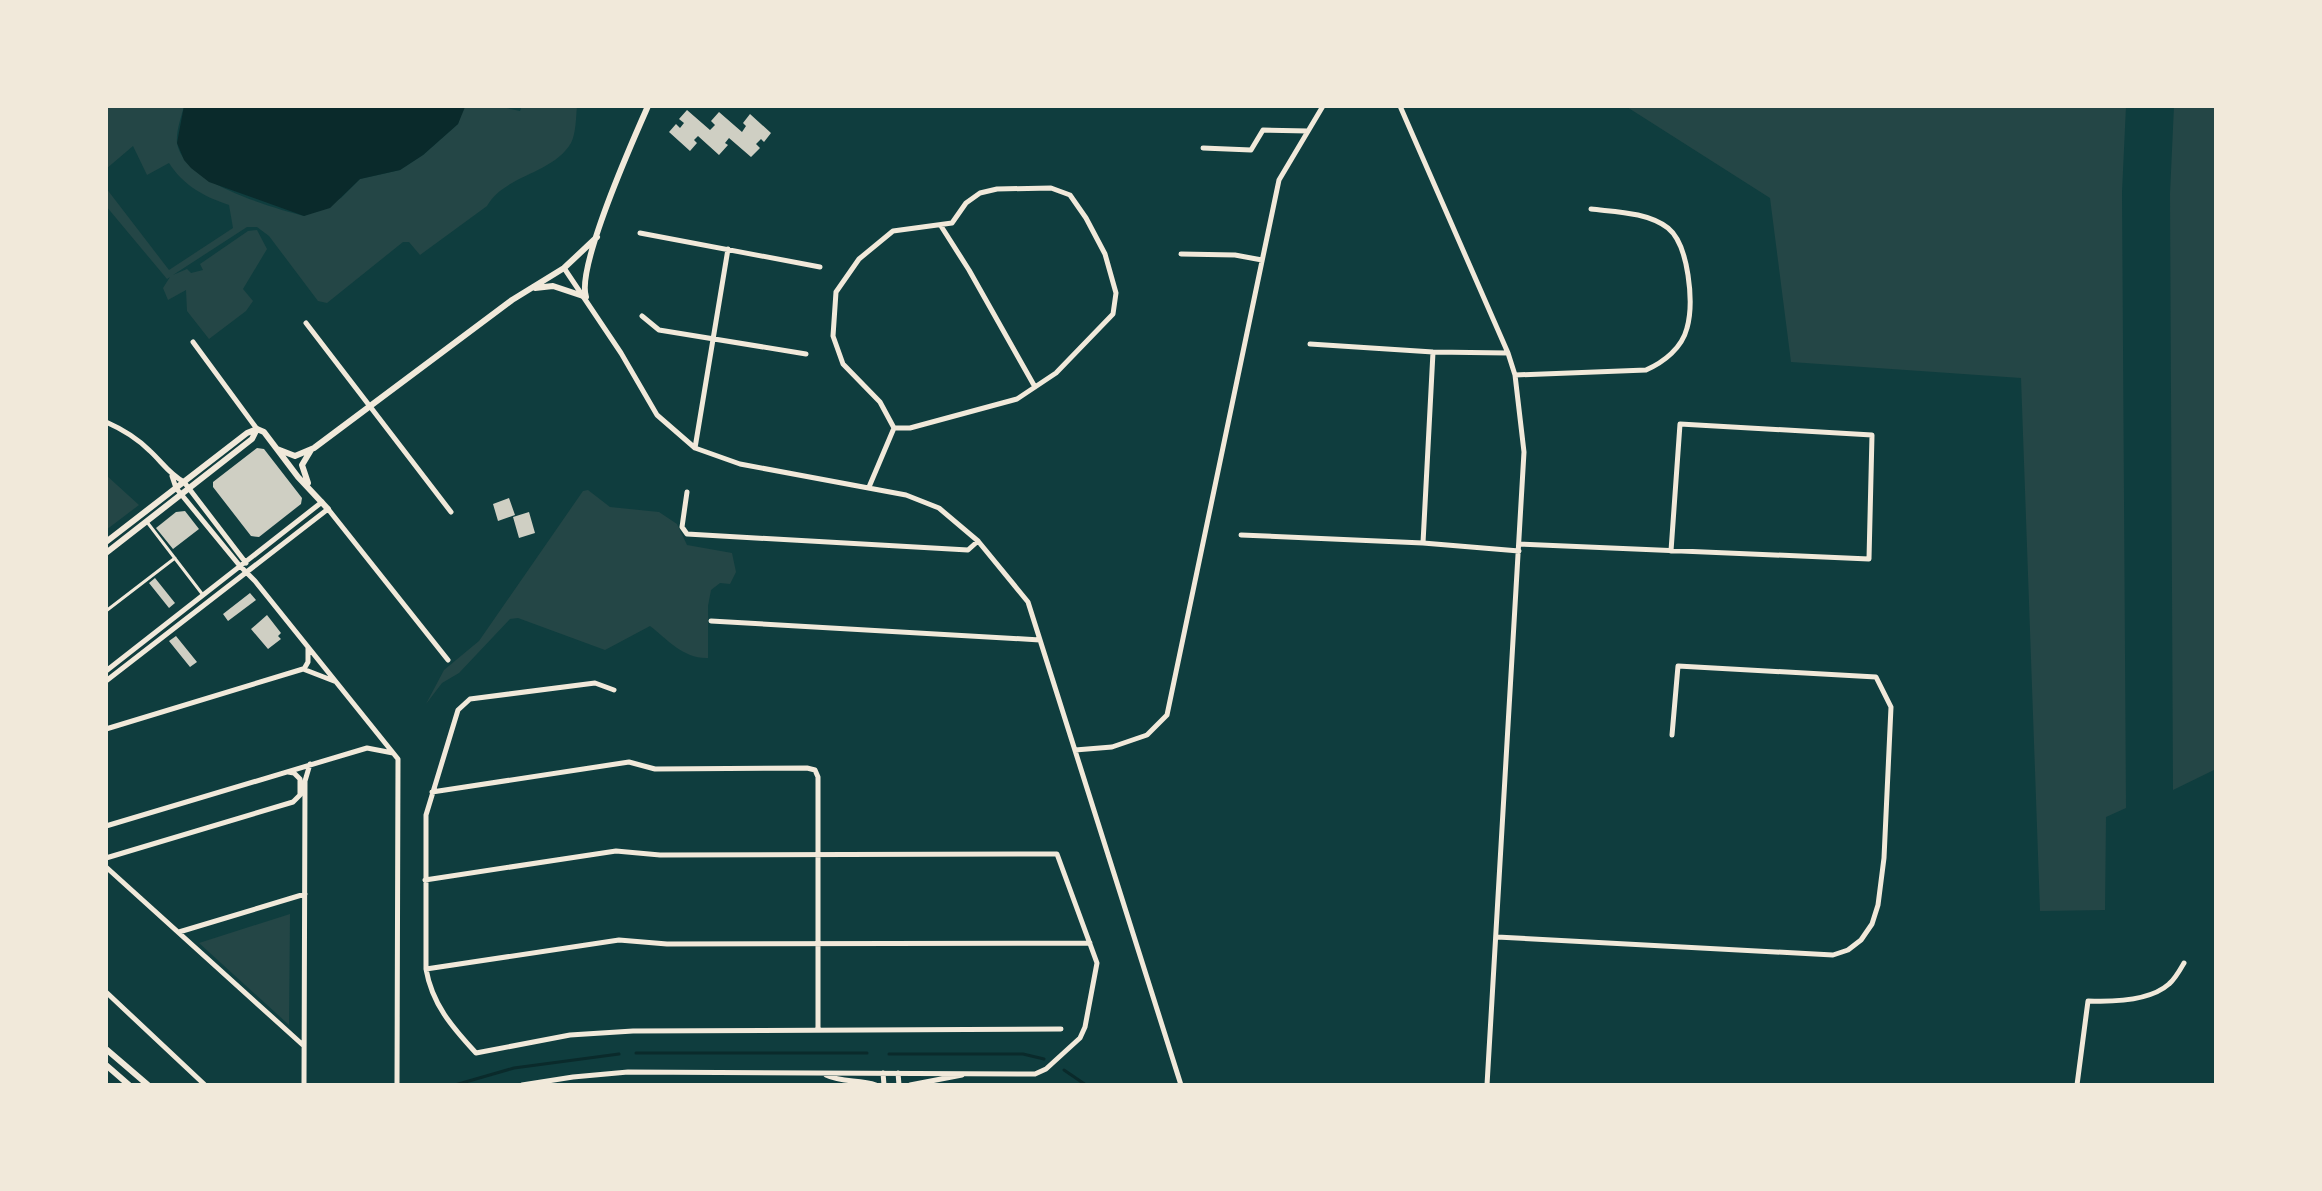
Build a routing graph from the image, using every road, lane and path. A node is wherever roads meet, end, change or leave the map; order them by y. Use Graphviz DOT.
graph roads {
  1 [pos="648,106"];
  2 [pos="1323,106"];
  3 [pos="1400,106"];
  4 [pos="1308,131"];
  5 [pos="1203,148"];
  6 [pos="1591,209"];
  7 [pos="941,226"];
  8 [pos="640,233"];
  9 [pos="597,237"];
  10 [pos="728,249"];
  11 [pos="1181,254"];
  12 [pos="1262,260"];
  13 [pos="820,267"];
  14 [pos="564,268"];
  15 [pos="531,288"];
  16 [pos="586,297"];
  17 [pos="642,316"];
  18 [pos="306,323"];
  19 [pos="714,338"];
  20 [pos="193,342"];
  21 [pos="1310,344"];
  22 [pos="1433,352"];
  23 [pos="1508,353"];
  24 [pos="806,354"];
  25 [pos="1515,375"];
  26 [pos="1035,387"];
  27 [pos="371,405"];
  28 [pos="106,422"];
  29 [pos="894,428"];
  30 [pos="257,429"];
  31 [pos="314,448"];
  32 [pos="695,448"];
  33 [pos="277,449"];
  34 [pos="172,476"];
  35 [pos="184,482"];
  36 [pos="309,487"];
  37 [pos="869,487"];
  38 [pos="189,488"];
  39 [pos="179,491"];
  40 [pos="687,492"];
  41 [pos="322,502"];
  42 [pos="328,509"];
  43 [pos="451,512"];
  44 [pos="147,521"];
  45 [pos="1241,535"];
  46 [pos="978,541"];
  47 [pos="106,542"];
  48 [pos="1423,543"];
  49 [pos="1519,547"];
  50 [pos="1671,551"];
  51 [pos="106,553"];
  52 [pos="175,558"];
  53 [pos="246,561"];
  54 [pos="240,566"];
  55 [pos="247,572"];
  56 [pos="203,595"];
  57 [pos="106,611"];
  58 [pos="711,621"];
  59 [pos="1040,640"];
  60 [pos="308,648"];
  61 [pos="448,660"];
  62 [pos="303,669"];
  63 [pos="106,671"];
  64 [pos="106,681"];
  65 [pos="335,682"];
  66 [pos="614,690"];
  67 [pos="106,729"];
  68 [pos="374,730"];
  69 [pos="1672,735"];
  70 [pos="367,748"];
  71 [pos="1075,750"];
  72 [pos="396,756"];
  73 [pos="310,764"];
  74 [pos="287,772"];
  75 [pos="432,792"];
  76 [pos="290,803"];
  77 [pos="305,819"];
  78 [pos="106,826"];
  79 [pos="819,855"];
  80 [pos="106,858"];
  81 [pos="106,867"];
  82 [pos="425,880"];
  83 [pos="305,894"];
  84 [pos="178,933"];
  85 [pos="1497,937"];
  86 [pos="1090,943"];
  87 [pos="819,944"];
  88 [pos="2184,963"];
  89 [pos="426,969"];
  90 [pos="106,992"];
  91 [pos="1061,1029"];
  92 [pos="818,1030"];
  93 [pos="304,1047"];
  94 [pos="106,1049"];
  95 [pos="106,1065"];
  96 [pos="822,1073"];
  97 [pos="883,1073"];
  98 [pos="898,1073"];
  99 [pos="967,1073"];
  100 [pos="129,1085"];
  101 [pos="148,1085"];
  102 [pos="205,1085"];
  103 [pos="304,1085"];
  104 [pos="397,1085"];
  105 [pos="522,1085"];
  106 [pos="876,1085"];
  107 [pos="884,1085"];
  108 [pos="899,1085"];
  109 [pos="910,1085"];
  110 [pos="1181,1085"];
  111 [pos="1487,1085"];
  112 [pos="2077,1085"];
  1 -- 9 [label="street"];
  2 -- 4 [label="street"];
  3 -- 23 [label="street"];
  4 -- 5 [label="street"];
  4 -- 12 [label="street"];
  6 -- 25 [label="street"];
  7 -- 26 [label="street"];
  7 -- 26 [label="street"];
  7 -- 29 [label="street"];
  8 -- 10 [label="street"];
  9 -- 14 [label="street"];
  9 -- 16 [label="street"];
  10 -- 13 [label="street"];
  10 -- 19 [label="street"];
  11 -- 12 [label="street"];
  12 -- 71 [label="street"];
  14 -- 15 [label="street"];
  14 -- 16 [label="street"];
  15 -- 16 [label="street"];
  15 -- 27 [label="street"];
  16 -- 32 [label="street"];
  17 -- 19 [label="street"];
  18 -- 27 [label="street"];
  19 -- 24 [label="street"];
  19 -- 32 [label="street"];
  20 -- 30 [label="street"];
  21 -- 22 [label="street"];
  22 -- 23 [label="street"];
  22 -- 48 [label="street"];
  23 -- 25 [label="street"];
  25 -- 49 [label="street"];
  26 -- 29 [label="street"];
  27 -- 31 [label="street"];
  27 -- 43 [label="street"];
  28 -- 34 [label="street"];
  29 -- 37 [label="street"];
  30 -- 33 [label="street"];
  30 -- 35 [label="street"];
  30 -- 38 [label="street"];
  31 -- 33 [label="street"];
  31 -- 36 [label="street"];
  32 -- 37 [label="street"];
  33 -- 36 [label="street"];
  34 -- 35 [label="street"];
  34 -- 39 [label="street"];
  35 -- 38 [label="street"];
  35 -- 39 [label="street"];
  36 -- 41 [label="street"];
  37 -- 46 [label="street"];
  38 -- 39 [label="street"];
  38 -- 53 [label="street"];
  39 -- 44 [label="street"];
  39 -- 47 [label="street"];
  39 -- 54 [label="street"];
  40 -- 46 [label="street"];
  41 -- 42 [label="street"];
  41 -- 53 [label="street"];
  42 -- 55 [label="street"];
  42 -- 61 [label="street"];
  44 -- 51 [label="street"];
  44 -- 52 [label="street"];
  45 -- 48 [label="street"];
  46 -- 59 [label="street"];
  48 -- 49 [label="street"];
  49 -- 50 [label="street"];
  49 -- 85 [label="street"];
  50 -- 50 [label="street"];
  52 -- 56 [label="street"];
  52 -- 57 [label="street"];
  53 -- 54 [label="street"];
  53 -- 55 [label="street"];
  54 -- 55 [label="street"];
  54 -- 56 [label="street"];
  55 -- 60 [label="street"];
  55 -- 64 [label="street"];
  56 -- 63 [label="street"];
  58 -- 59 [label="street"];
  59 -- 71 [label="street"];
  60 -- 62 [label="street"];
  60 -- 65 [label="street"];
  62 -- 65 [label="street"];
  62 -- 67 [label="street"];
  65 -- 68 [label="street"];
  66 -- 75 [label="street"];
  68 -- 70 [label="street"];
  68 -- 72 [label="street"];
  69 -- 85 [label="street"];
  70 -- 72 [label="street"];
  70 -- 73 [label="street"];
  71 -- 110 [label="street"];
  72 -- 104 [label="street"];
  73 -- 74 [label="street"];
  73 -- 77 [label="street"];
  74 -- 76 [label="street"];
  74 -- 78 [label="street"];
  75 -- 79 [label="street"];
  75 -- 82 [label="street"];
  76 -- 77 [label="street"];
  76 -- 80 [label="street"];
  77 -- 83 [label="street"];
  79 -- 82 [label="street"];
  79 -- 86 [label="street"];
  79 -- 87 [label="street"];
  81 -- 84 [label="street"];
  82 -- 89 [label="street"];
  83 -- 84 [label="street"];
  83 -- 93 [label="street"];
  84 -- 93 [label="street"];
  85 -- 111 [label="street"];
  86 -- 87 [label="street"];
  86 -- 99 [label="street"];
  87 -- 89 [label="street"];
  87 -- 92 [label="street"];
  88 -- 112 [label="street"];
  89 -- 92 [label="street"];
  90 -- 102 [label="street"];
  91 -- 92 [label="street"];
  93 -- 103 [label="street"];
  94 -- 101 [label="street"];
  95 -- 100 [label="street"];
  96 -- 97 [label="street"];
  96 -- 105 [label="street"];
  96 -- 106 [label="street"];
  97 -- 98 [label="street"];
  97 -- 107 [label="street"];
  98 -- 99 [label="street"];
  98 -- 108 [label="street"];
  99 -- 109 [label="street"];
}
